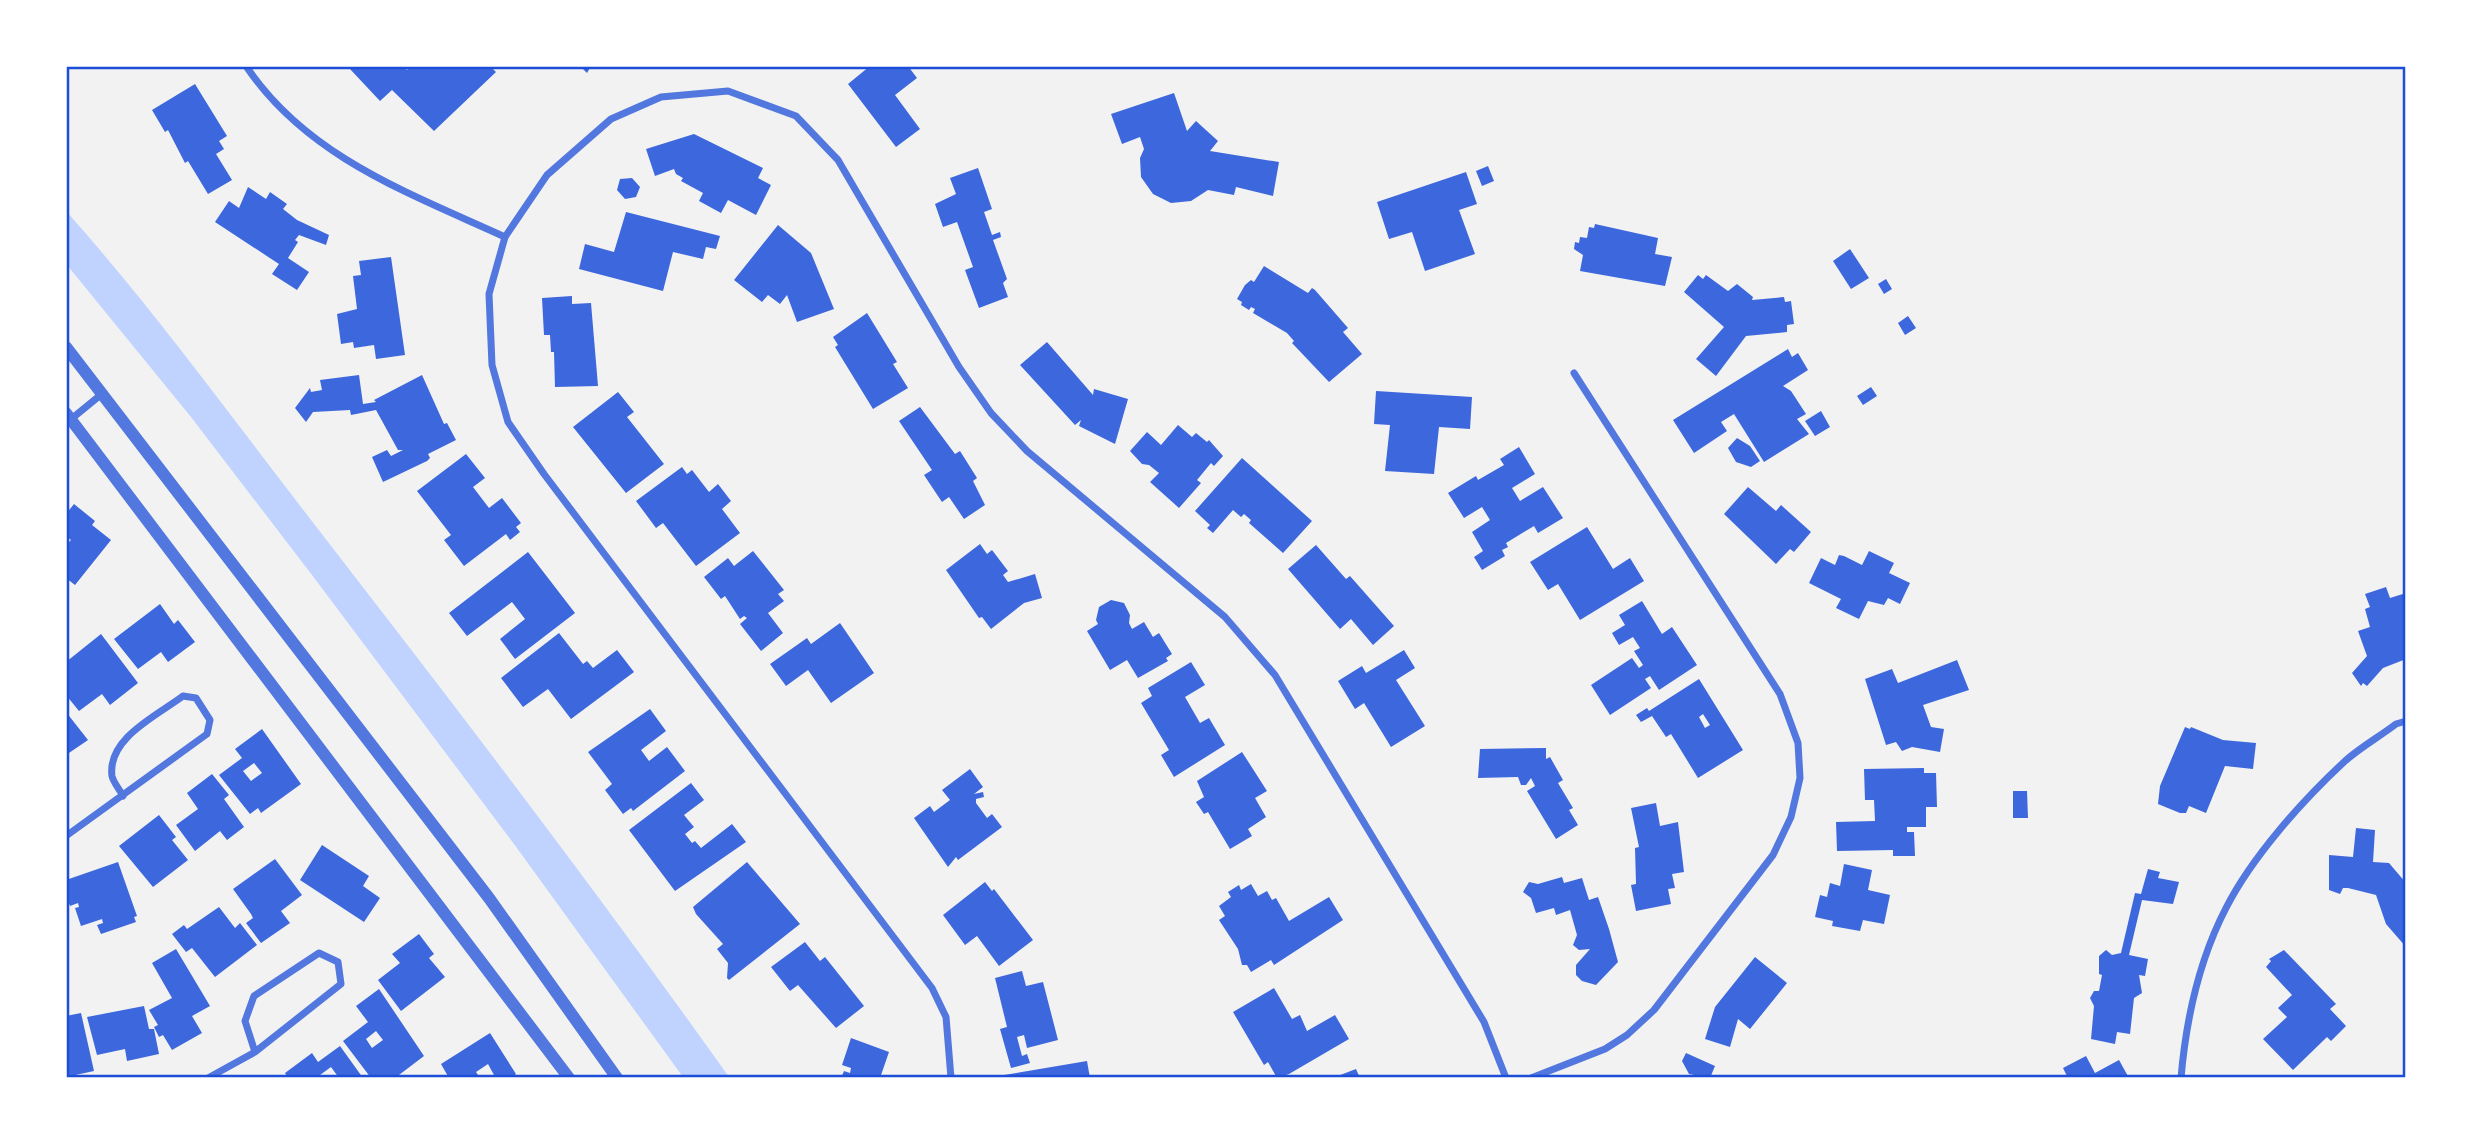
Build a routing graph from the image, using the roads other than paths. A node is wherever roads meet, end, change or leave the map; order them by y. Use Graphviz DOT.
graph roads {
  1 [pos="246,66"];
  2 [pos="505,237"];
  3 [pos="66,347"];
  4 [pos="1574,373"];
  5 [pos="103,393"];
  6 [pos="68,419"];
  7 [pos="2406,721"];
  8 [pos="123,796"];
  9 [pos="66,836"];
  10 [pos="255,1052"];
  11 [pos="208,1077"];
  12 [pos="569,1077"];
  13 [pos="617,1077"];
  14 [pos="951,1077"];
  15 [pos="1506,1077"];
  16 [pos="1531,1077"];
  17 [pos="2181,1077"];
  1 -- 2 [label="street"];
  2 -- 14 [label="street"];
  2 -- 15 [label="street"];
  3 -- 5 [label="street"];
  4 -- 16 [label="street"];
  5 -- 6 [label="street"];
  5 -- 13 [label="street"];
  6 -- 12 [label="street"];
  7 -- 17 [label="street"];
  8 -- 8 [label="street"];
  8 -- 9 [label="street"];
  10 -- 10 [label="street"];
  10 -- 11 [label="street"];
}
